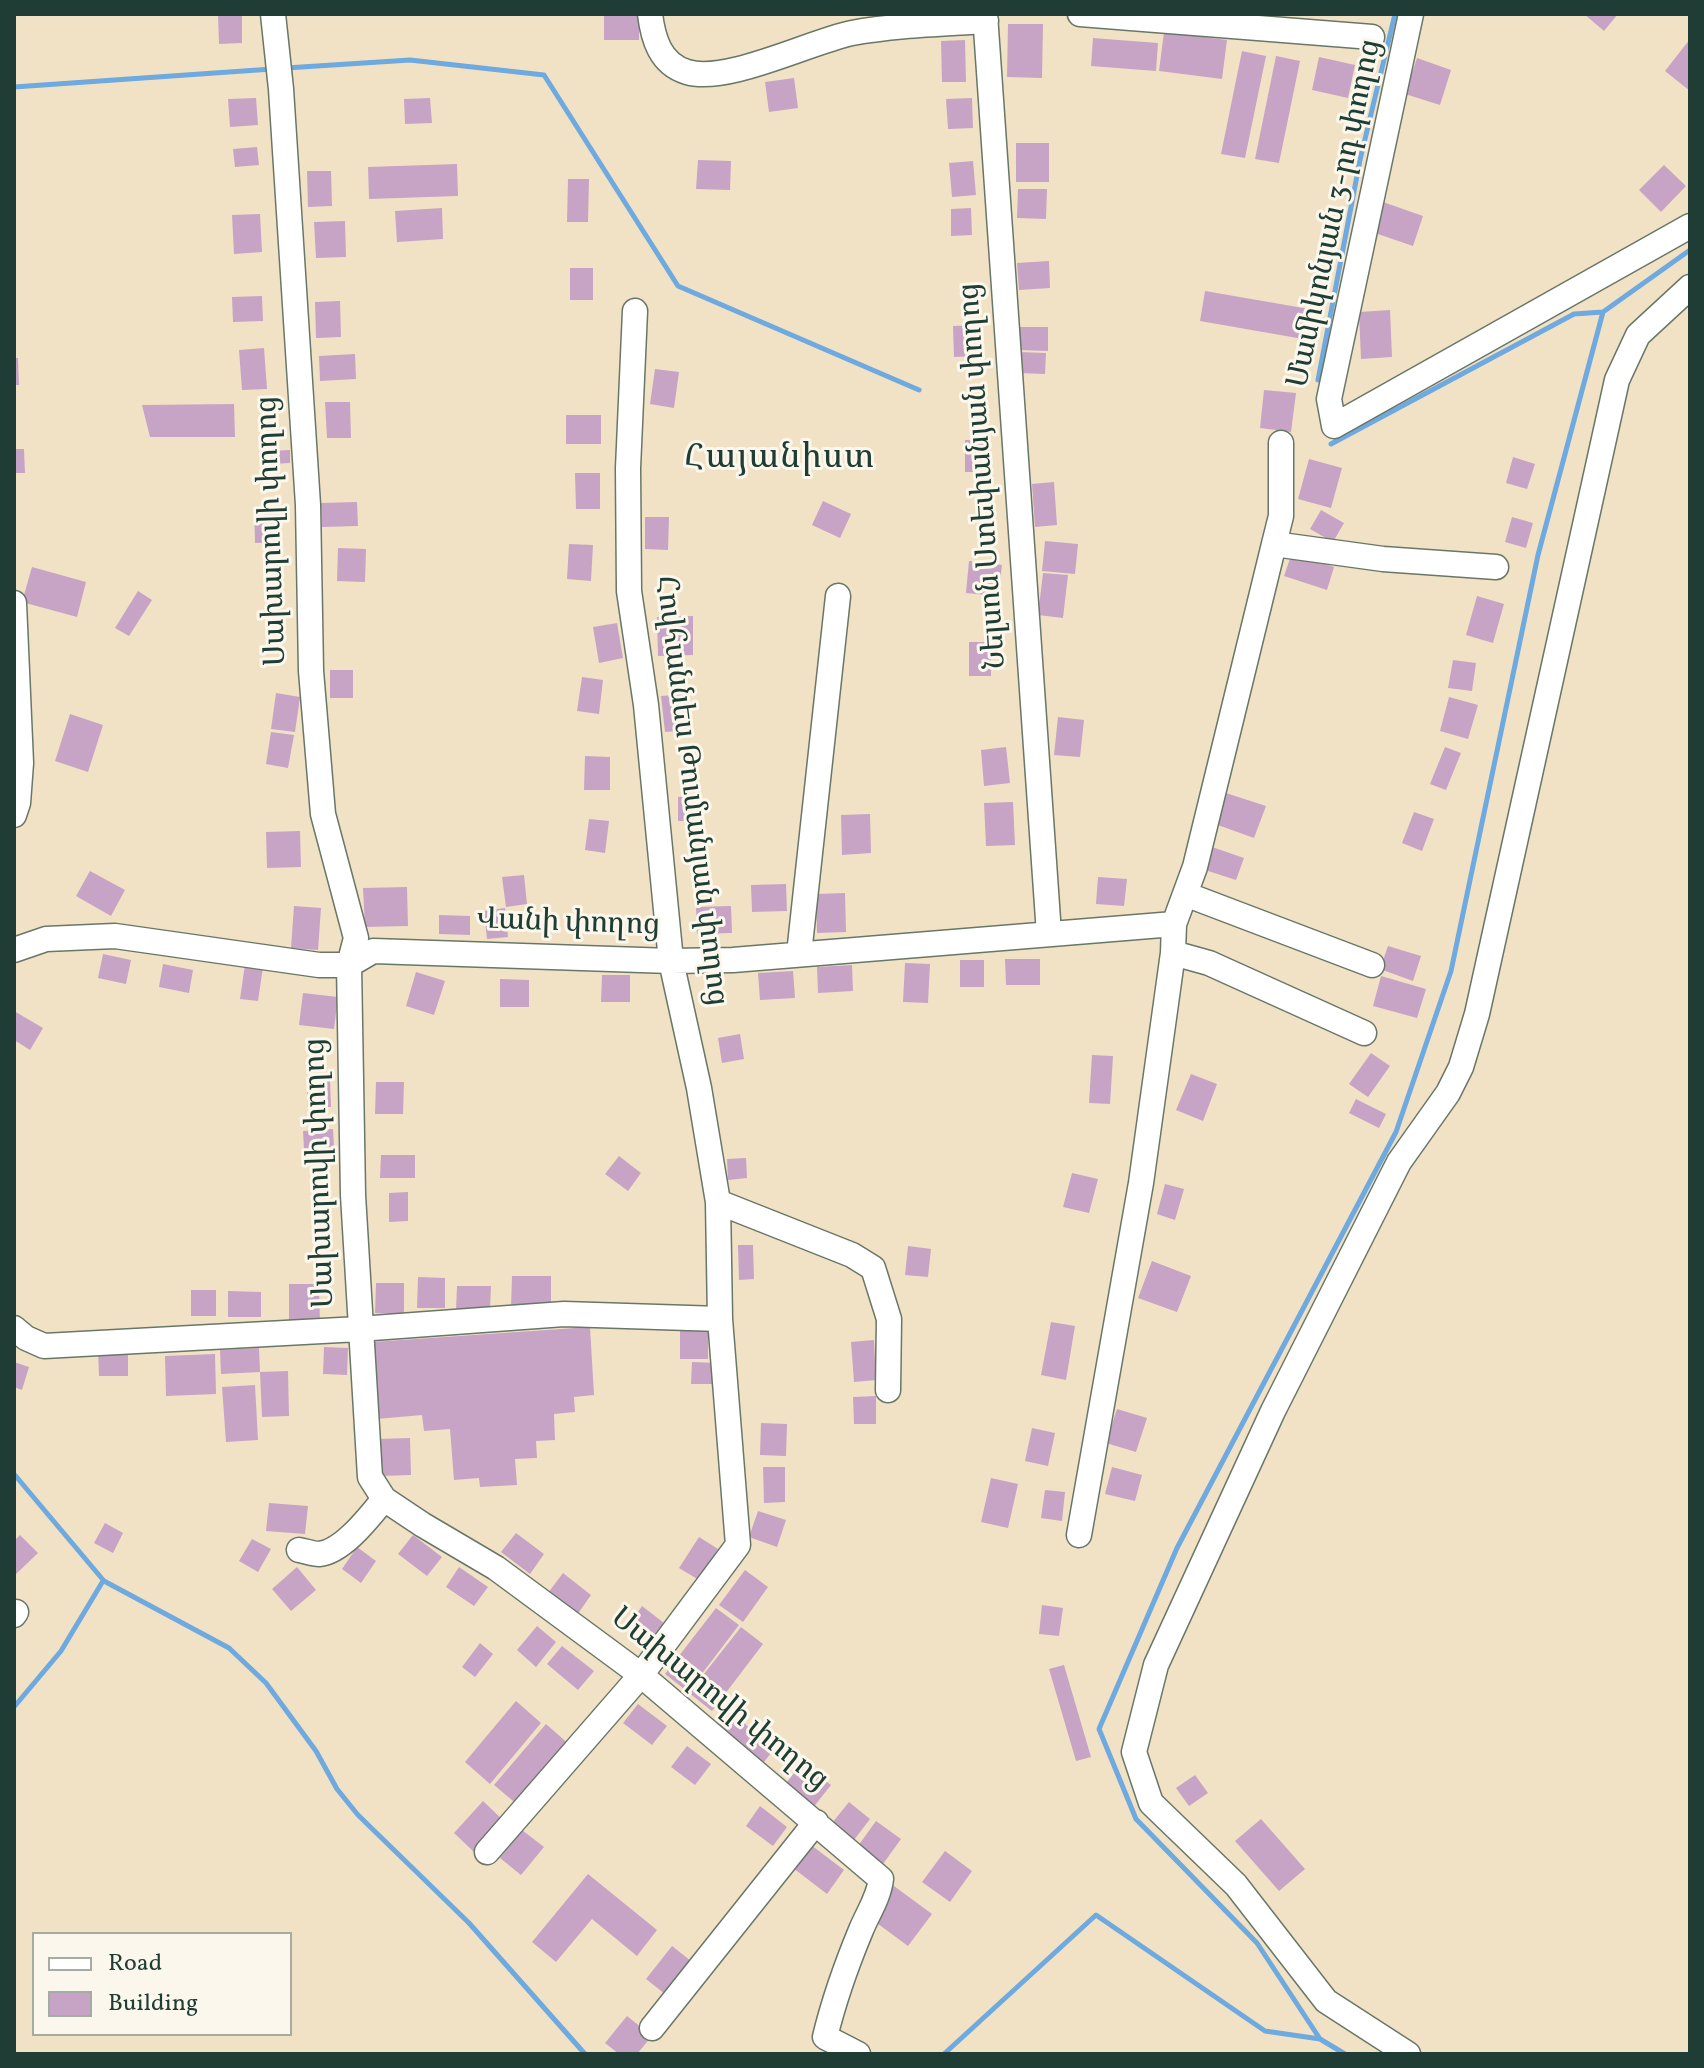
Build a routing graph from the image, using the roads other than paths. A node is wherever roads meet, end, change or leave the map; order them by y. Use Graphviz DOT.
graph roads {
  1 [pos="273,14"];
  2 [pos="650,14"];
  3 [pos="1080,14"];
  4 [pos="1411,14"];
  5 [pos="986,18"];
  6 [pos="1372,37"];
  7 [pos="1690,226"];
  8 [pos="1690,287"];
  9 [pos="635,311"];
  10 [pos="1281,443"];
  11 [pos="1274,544"];
  12 [pos="1496,567"];
  13 [pos="838,596"];
  14 [pos="14,603"];
  15 [pos="14,815"];
  16 [pos="1185,894"];
  17 [pos="1174,924"];
  18 [pos="1049,934"];
  19 [pos="14,950"];
  20 [pos="1173,953"];
  21 [pos="799,954"];
  22 [pos="671,961"];
  23 [pos="349,965"];
  24 [pos="1372,965"];
  25 [pos="1364,1033"];
  26 [pos="718,1202"];
  27 [pos="720,1319"];
  28 [pos="14,1328"];
  29 [pos="359,1329"];
  30 [pos="888,1390"];
  31 [pos="384,1499"];
  32 [pos="1079,1535"];
  33 [pos="299,1550"];
  34 [pos="641,1675"];
  35 [pos="816,1822"];
  36 [pos="487,1852"];
  37 [pos="652,2028"];
  38 [pos="858,2054"];
  39 [pos="1408,2054"];
  1 -- 23 [label="street, Սախարովի փողոց"];
  2 -- 5 [label="street"];
  3 -- 6 [label="street"];
  4 -- 7 [label="street, Մամիկոնյան 3-րդ փողոց"];
  5 -- 18 [label="street, Նելսոն Ստեփանյան փողոց"];
  8 -- 39 [label="street"];
  9 -- 22 [label="street, Հովհաննես Թումանյան փողոց"];
  10 -- 11 [label="street"];
  11 -- 12 [label="street"];
  11 -- 16 [label="street"];
  13 -- 21 [label="street"];
  14 -- 15 [label="street"];
  16 -- 17 [label="street"];
  16 -- 24 [label="street"];
  17 -- 18 [label="street, Վանի փողոց"];
  17 -- 20 [label="street"];
  18 -- 21 [label="street, Վանի փողոց"];
  19 -- 23 [label="street, Վանի փողոց"];
  20 -- 25 [label="street"];
  20 -- 32 [label="street"];
  21 -- 22 [label="street, Վանի փողոց"];
  22 -- 23 [label="street, Վանի փողոց"];
  22 -- 26 [label="street, Հովհաննես Թումանյան փողոց"];
  23 -- 29 [label="street, Սախարովի փողոց"];
  26 -- 27 [label="street, Հովհաննես Թումանյան փողոց"];
  26 -- 30 [label="street"];
  27 -- 29 [label="street"];
  27 -- 34 [label="street, Հովհաննես Թումանյան փողոց"];
  28 -- 29 [label="street"];
  29 -- 31 [label="street, Սախարովի փողոց"];
  31 -- 33 [label="street"];
  31 -- 34 [label="street, Սախարովի փողոց"];
  34 -- 35 [label="street, Սախարովի փողոց"];
  34 -- 36 [label="street, Հովհաննես Թումանյան փողոց"];
  35 -- 37 [label="street"];
  35 -- 38 [label="street, Սախարովի փողոց"];
}
